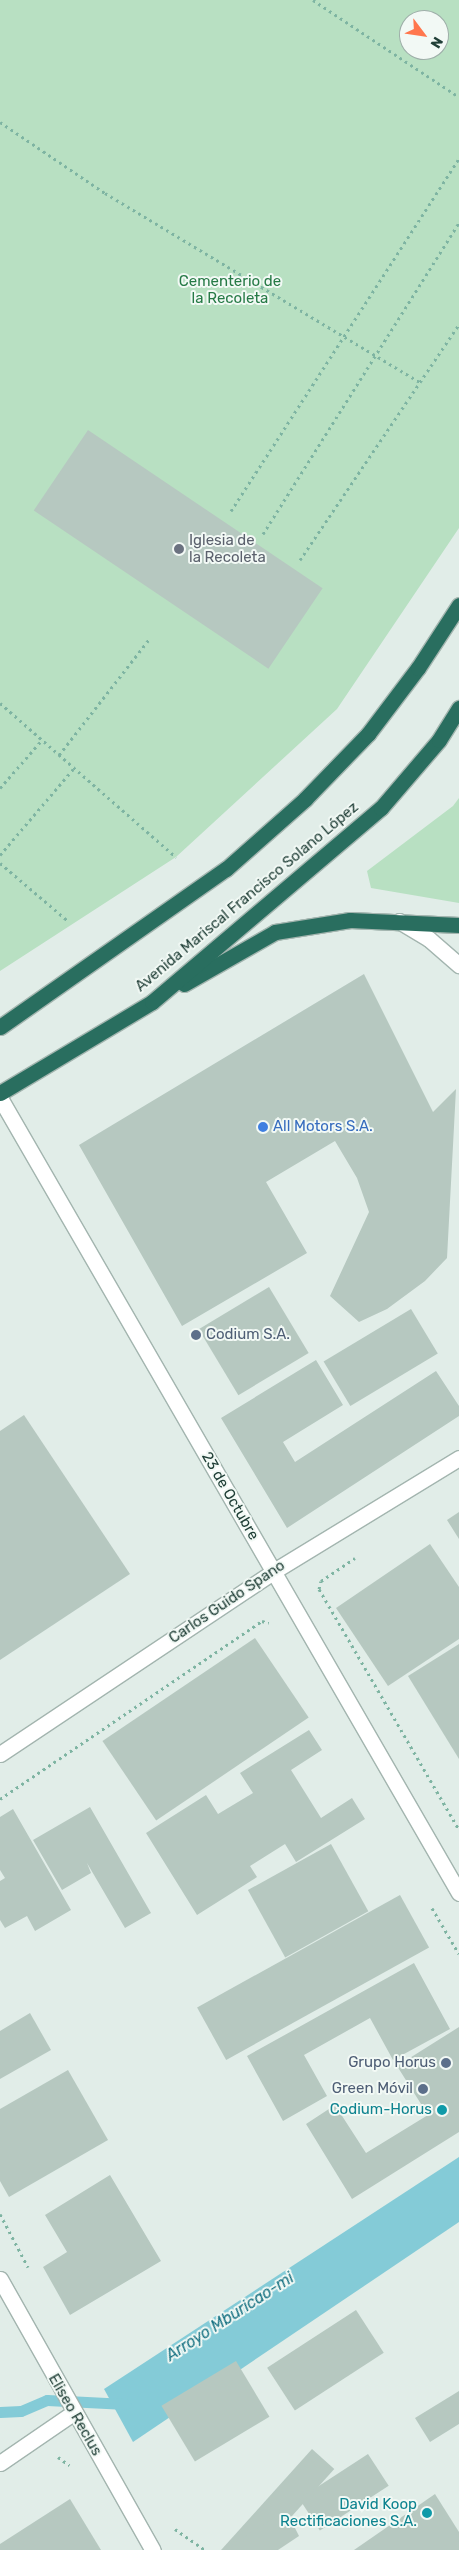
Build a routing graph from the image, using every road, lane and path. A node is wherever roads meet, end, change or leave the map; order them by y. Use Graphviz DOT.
graph roads {
  1 [pos="314,0"];
  2 [pos="459,97"];
  3 [pos="0,122"];
  4 [pos="459,158"];
  5 [pos="459,223"];
  6 [pos="459,324"];
  7 [pos="344,336"];
  8 [pos="375,355"];
  9 [pos="421,383"];
  10 [pos="231,511"];
  11 [pos="263,534"];
  12 [pos="300,560"];
  13 [pos="459,605"];
  14 [pos="150,638"];
  15 [pos="0,703"];
  16 [pos="459,708"];
  17 [pos="42,740"];
  18 [pos="59,755"];
  19 [pos="74,768"];
  20 [pos="0,788"];
  21 [pos="0,855"];
  22 [pos="176,858"];
  23 [pos="0,863"];
  24 [pos="66,920"];
  25 [pos="398,920"];
  26 [pos="459,925"];
  27 [pos="459,965"];
  28 [pos="152,1002"];
  29 [pos="0,1028"];
  30 [pos="0,1094"];
  31 [pos="0,1098"];
  32 [pos="459,1458"];
  33 [pos="274,1571"];
  34 [pos="319,1588"];
  35 [pos="262,1620"];
  36 [pos="0,1754"];
  37 [pos="0,1799"];
  38 [pos="459,1830"];
  39 [pos="459,1893"];
  40 [pos="0,2279"];
  41 [pos="72,2410"];
  42 [pos="58,2457"];
  43 [pos="1,2462"];
  44 [pos="71,2468"];
  45 [pos="153,2550"];
  1 -- 2 [label="path"];
  3 -- 7 [label="path"];
  4 -- 7 [label="path"];
  5 -- 8 [label="path"];
  6 -- 9 [label="path"];
  7 -- 8 [label="path"];
  7 -- 10 [label="path"];
  8 -- 9 [label="path"];
  8 -- 11 [label="path"];
  9 -- 12 [label="path"];
  13 -- 29 [label="highway"];
  14 -- 18 [label="path"];
  15 -- 17 [label="path"];
  16 -- 28 [label="highway, Avenida Mariscal Francisco Solano López"];
  17 -- 18 [label="path"];
  17 -- 20 [label="path"];
  18 -- 19 [label="path"];
  19 -- 21 [label="path"];
  19 -- 22 [label="path"];
  23 -- 24 [label="path"];
  25 -- 26 [label="highway"];
  25 -- 27 [label="street"];
  25 -- 28 [label="highway"];
  28 -- 30 [label="highway, Avenida Mariscal Francisco Solano López"];
  31 -- 33 [label="street, 23 de Octubre"];
  32 -- 33 [label="street, Carlos Guido Spano"];
  33 -- 36 [label="street, Carlos Guido Spano"];
  33 -- 39 [label="street, 23 de Octubre"];
  34 -- 38 [label="path"];
  35 -- 37 [label="path"];
  40 -- 41 [label="street, Eliseo Reclus"];
  41 -- 43 [label="street"];
  41 -- 45 [label="street, Eliseo Reclus"];
  42 -- 44 [label="path, Eliseo Reclus"];
}
